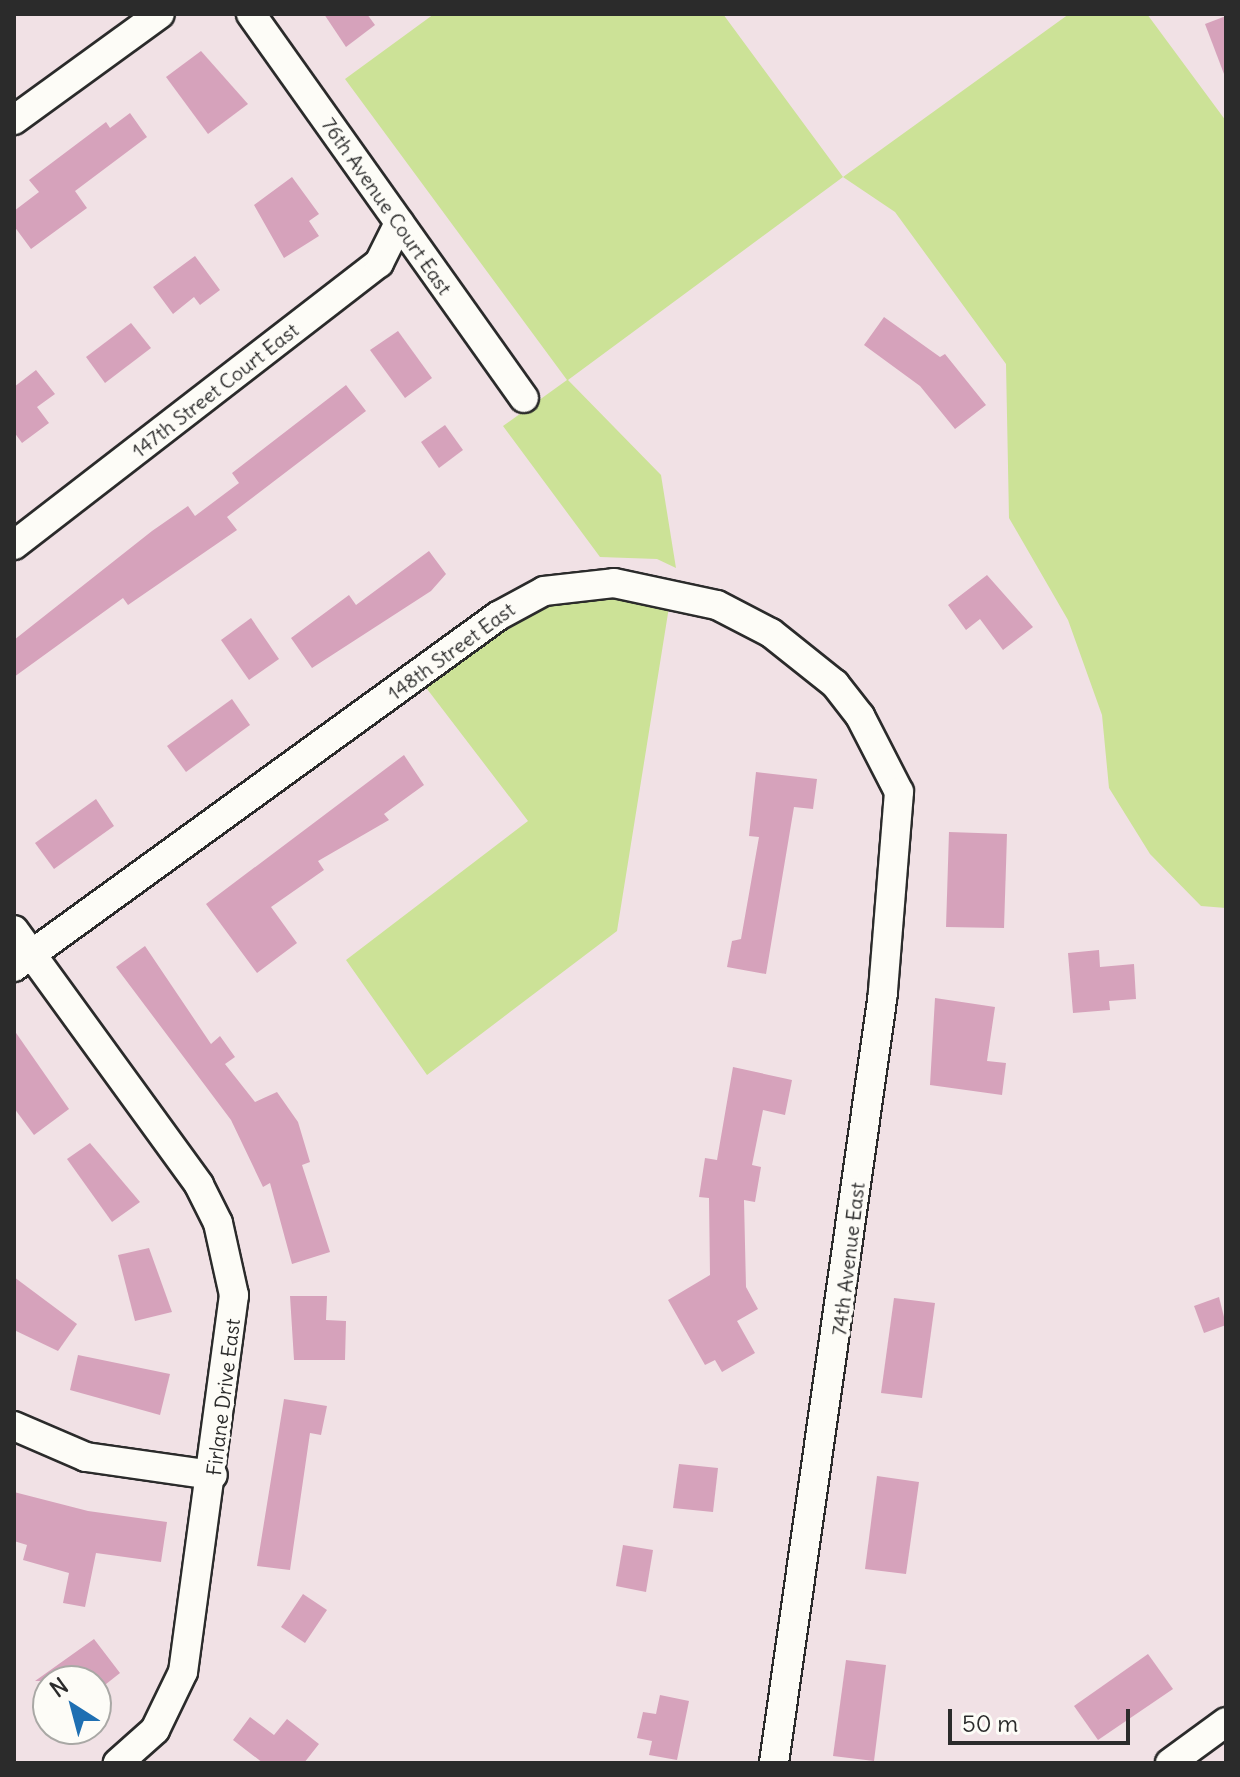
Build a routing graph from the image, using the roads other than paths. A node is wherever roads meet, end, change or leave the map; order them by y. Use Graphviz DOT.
graph roads {
  1 [pos="160,14"];
  2 [pos="251,14"];
  3 [pos="14,120"];
  4 [pos="399,223"];
  5 [pos="524,398"];
  6 [pos="14,545"];
  7 [pos="883,757"];
  8 [pos="14,930"];
  9 [pos="29,963"];
  10 [pos="14,1426"];
  11 [pos="213,1475"];
  12 [pos="1226,1722"];
  13 [pos="118,1763"];
  14 [pos="774,1763"];
  15 [pos="1170,1763"];
  1 -- 3 [label="street"];
  2 -- 4 [label="street, 76th Avenue Court East"];
  4 -- 5 [label="street, 76th Avenue Court East"];
  4 -- 6 [label="street, 147th Street Court East"];
  7 -- 9 [label="street, 148th Street East"];
  7 -- 14 [label="street, 74th Avenue East"];
  8 -- 9 [label="street, Firlane Drive East"];
  9 -- 11 [label="street, Firlane Drive East"];
  10 -- 11 [label="street"];
  11 -- 13 [label="street, Firlane Drive East"];
  12 -- 15 [label="street"];
}
